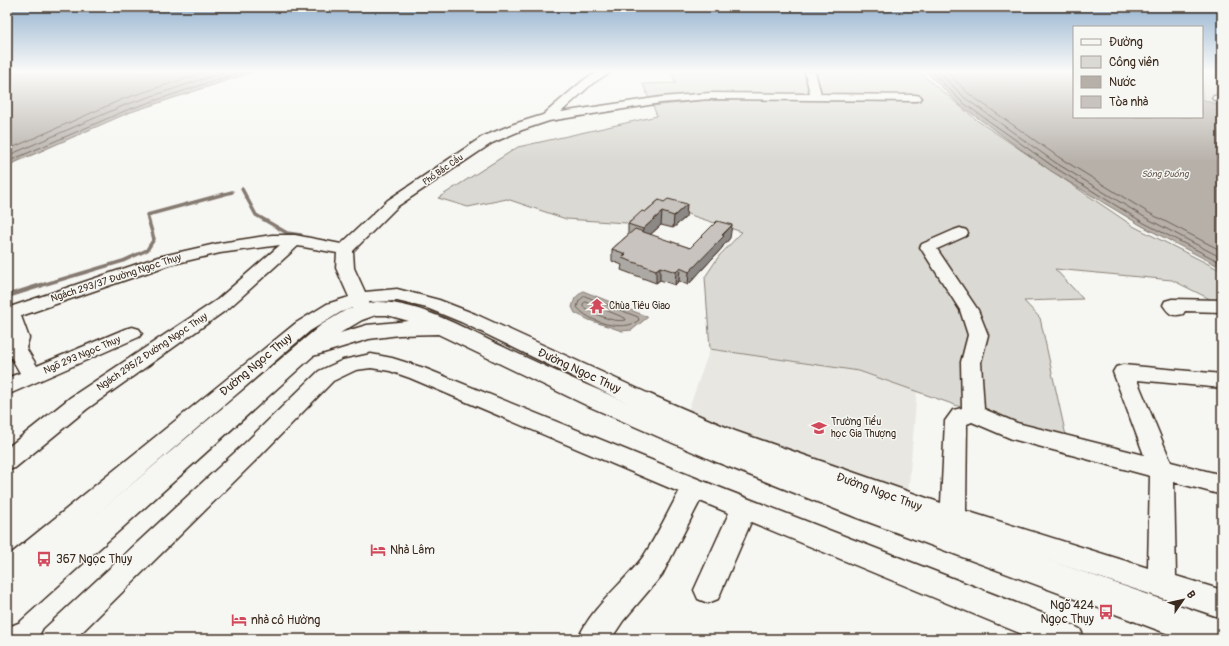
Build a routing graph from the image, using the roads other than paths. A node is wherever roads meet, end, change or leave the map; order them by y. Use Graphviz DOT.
graph roads {
  1 [pos="565,102"];
  2 [pos="647,102"];
  3 [pos="547,118"];
  4 [pos="960,233"];
  5 [pos="295,240"];
  6 [pos="346,250"];
  7 [pos="361,305"];
  8 [pos="1222,306"];
  9 [pos="1176,310"];
  10 [pos="9,314"];
  11 [pos="443,328"];
  12 [pos="132,333"];
  13 [pos="303,353"];
  14 [pos="32,376"];
  15 [pos="1222,381"];
  16 [pos="7,387"];
  17 [pos="973,414"];
  18 [pos="7,461"];
  19 [pos="1162,470"];
  20 [pos="1222,485"];
  21 [pos="694,488"];
  22 [pos="744,508"];
  23 [pos="953,518"];
  24 [pos="7,574"];
  25 [pos="1162,584"];
  26 [pos="708,590"];
  27 [pos="1222,604"];
  28 [pos="7,610"];
  29 [pos="1222,638"];
  30 [pos="54,639"];
  31 [pos="593,639"];
  32 [pos="1070,639"];
  1 -- 3 [label="street, Phố Bắc Cầu"];
  2 -- 3 [label="street"];
  3 -- 6 [label="street, Phố Bắc Cầu"];
  4 -- 17 [label="street"];
  5 -- 6 [label="street, Ngách 293/37 Đường Ngọc Thụy"];
  5 -- 10 [label="street, Ngách 293/37 Đường Ngọc Thụy"];
  5 -- 18 [label="street, Ngách 295/2 Đường Ngọc Thụy"];
  6 -- 7 [label="street"];
  7 -- 11 [label="main road, Đường Ngọc Thụy"];
  7 -- 13 [label="main road, Đường Ngọc Thụy"];
  7 -- 23 [label="street, Đường Ngọc Thụy"];
  7 -- 24 [label="street, Đường Ngọc Thụy"];
  8 -- 9 [label="street"];
  10 -- 14 [label="street"];
  11 -- 13 [label="main road, Đường Ngọc Thụy"];
  11 -- 29 [label="main road, Đường Ngọc Thụy"];
  12 -- 14 [label="street, Ngõ 293 Ngọc Thụy"];
  13 -- 28 [label="main road, Đường Ngọc Thụy"];
  14 -- 16 [label="street, Ngõ 293 Ngọc Thụy"];
  15 -- 19 [label="street"];
  17 -- 19 [label="street"];
  17 -- 23 [label="street"];
  19 -- 20 [label="street"];
  19 -- 25 [label="street"];
  21 -- 22 [label="street"];
  21 -- 30 [label="street"];
  21 -- 31 [label="street"];
  22 -- 26 [label="street"];
  22 -- 32 [label="street"];
  23 -- 25 [label="street, Đường Ngọc Thụy"];
  25 -- 27 [label="street, Đường Ngọc Thụy"];
}
